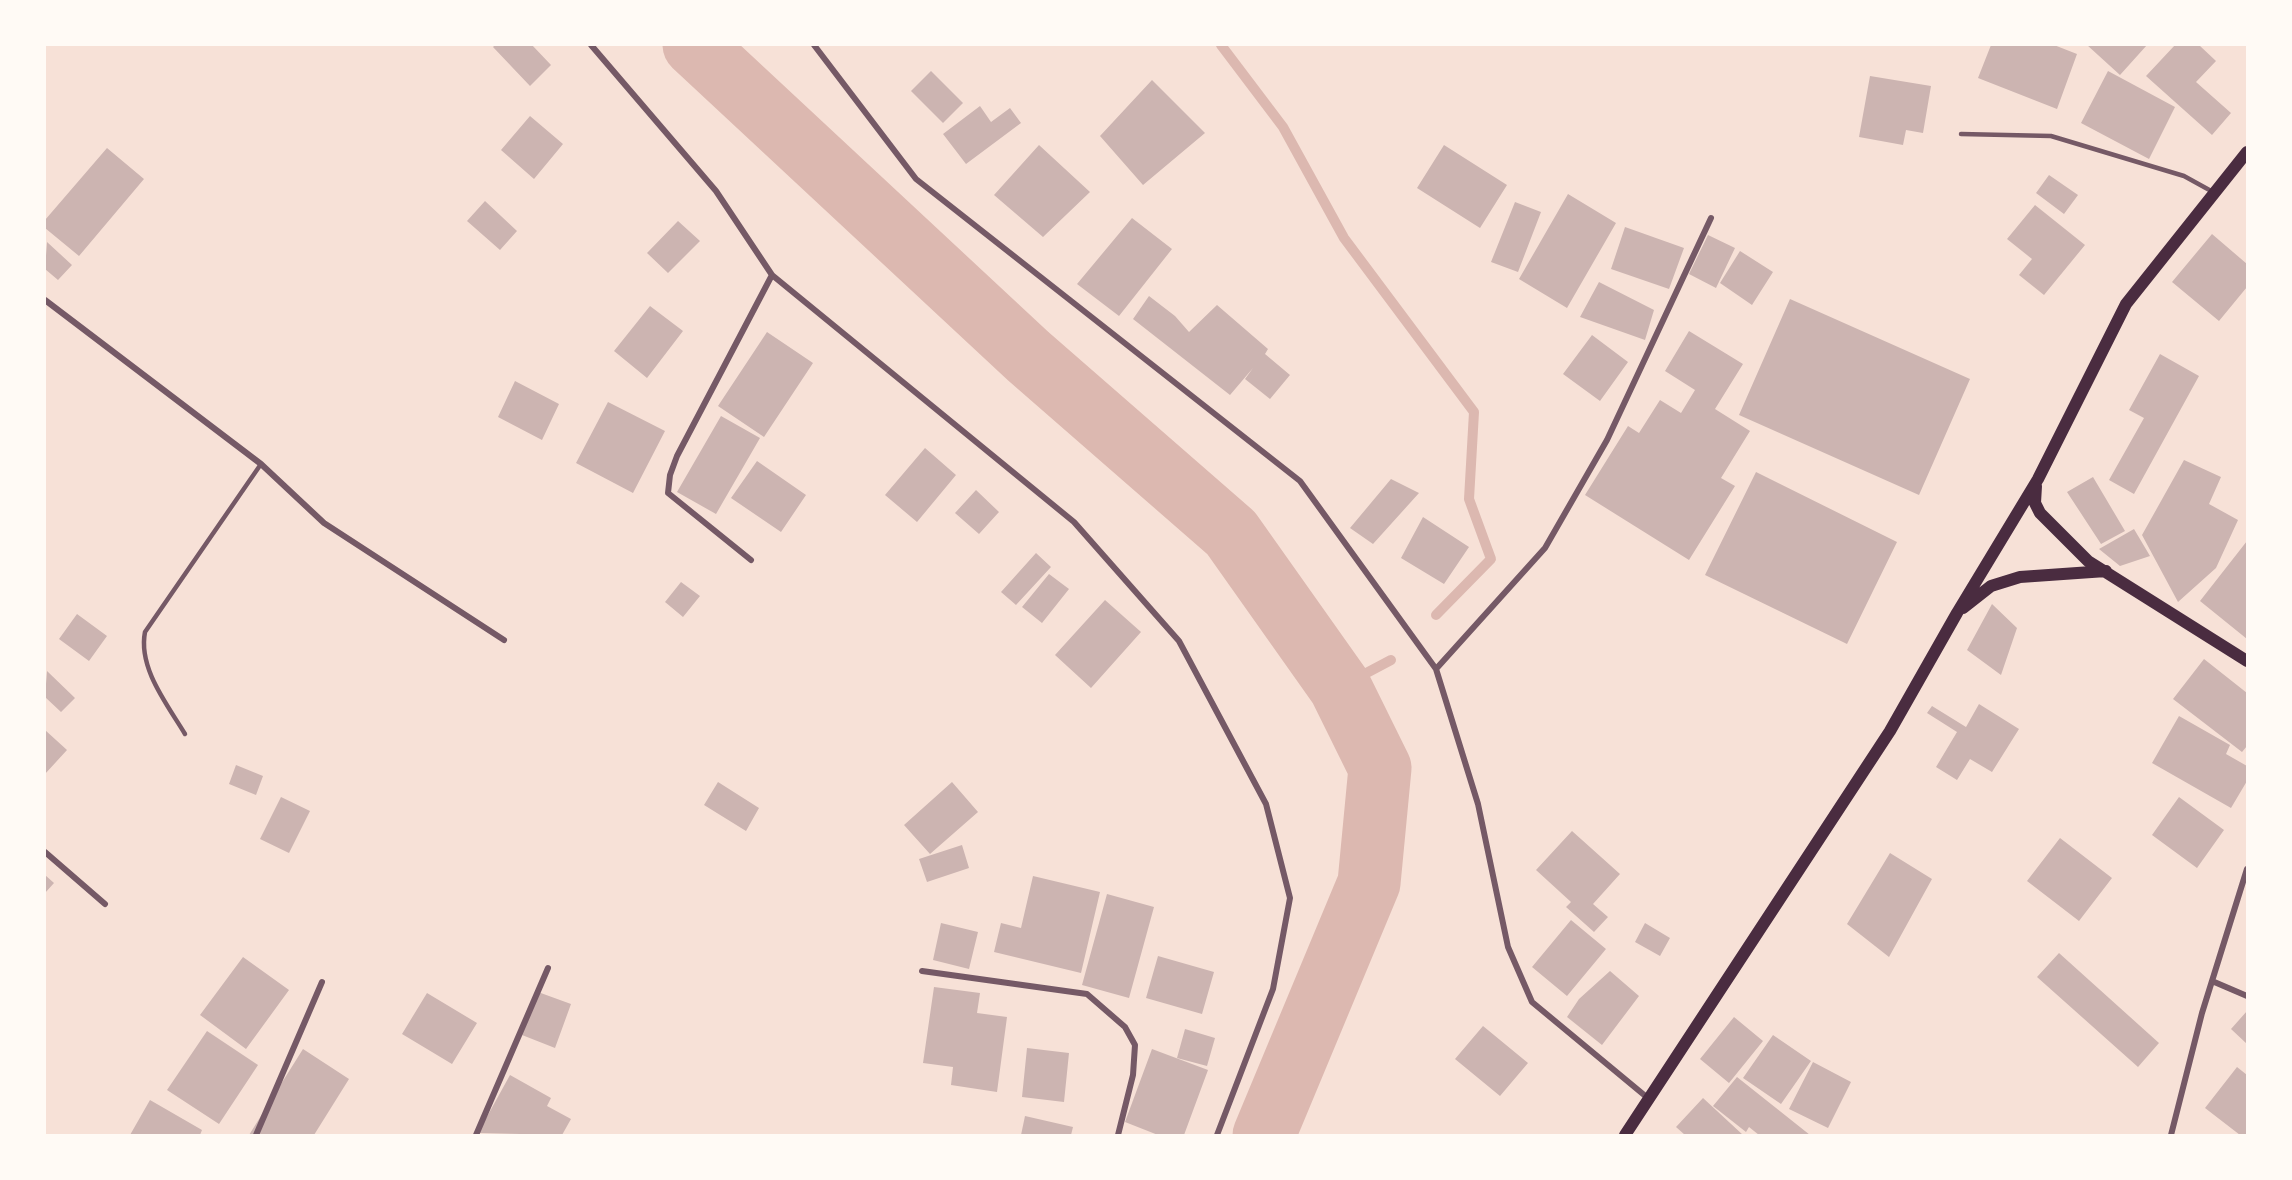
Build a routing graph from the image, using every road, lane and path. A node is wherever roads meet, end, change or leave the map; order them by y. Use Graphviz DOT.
graph roads {
  1 [pos="591,45"];
  2 [pos="814,45"];
  3 [pos="1961,134"];
  4 [pos="2247,152"];
  5 [pos="2216,193"];
  6 [pos="1711,218"];
  7 [pos="772,274"];
  8 [pos="45,300"];
  9 [pos="261,464"];
  10 [pos="2038,479"];
  11 [pos="751,560"];
  12 [pos="2106,571"];
  13 [pos="1956,613"];
  14 [pos="504,640"];
  15 [pos="2247,661"];
  16 [pos="1436,669"];
  17 [pos="185,734"];
  18 [pos="45,852"];
  19 [pos="2247,869"];
  20 [pos="105,904"];
  21 [pos="548,968"];
  22 [pos="922,972"];
  23 [pos="2212,981"];
  24 [pos="322,982"];
  25 [pos="2247,996"];
  26 [pos="1649,1100"];
  27 [pos="256,1135"];
  28 [pos="476,1135"];
  29 [pos="1118,1135"];
  30 [pos="1217,1135"];
  31 [pos="1625,1135"];
  32 [pos="2171,1135"];
  1 -- 7 [label="street"];
  2 -- 16 [label="street"];
  3 -- 5 [label="lane"];
  4 -- 5 [label="main road"];
  5 -- 10 [label="main road"];
  6 -- 16 [label="street"];
  7 -- 11 [label="street"];
  7 -- 30 [label="street"];
  8 -- 9 [label="street"];
  9 -- 14 [label="street"];
  9 -- 17 [label="lane"];
  10 -- 12 [label="main road"];
  10 -- 13 [label="main road"];
  12 -- 13 [label="main road"];
  12 -- 15 [label="main road"];
  13 -- 26 [label="main road"];
  16 -- 26 [label="street"];
  18 -- 20 [label="street"];
  19 -- 23 [label="street"];
  21 -- 28 [label="street"];
  22 -- 29 [label="street"];
  23 -- 25 [label="street"];
  23 -- 32 [label="street"];
  24 -- 27 [label="street"];
  26 -- 31 [label="main road"];
}
